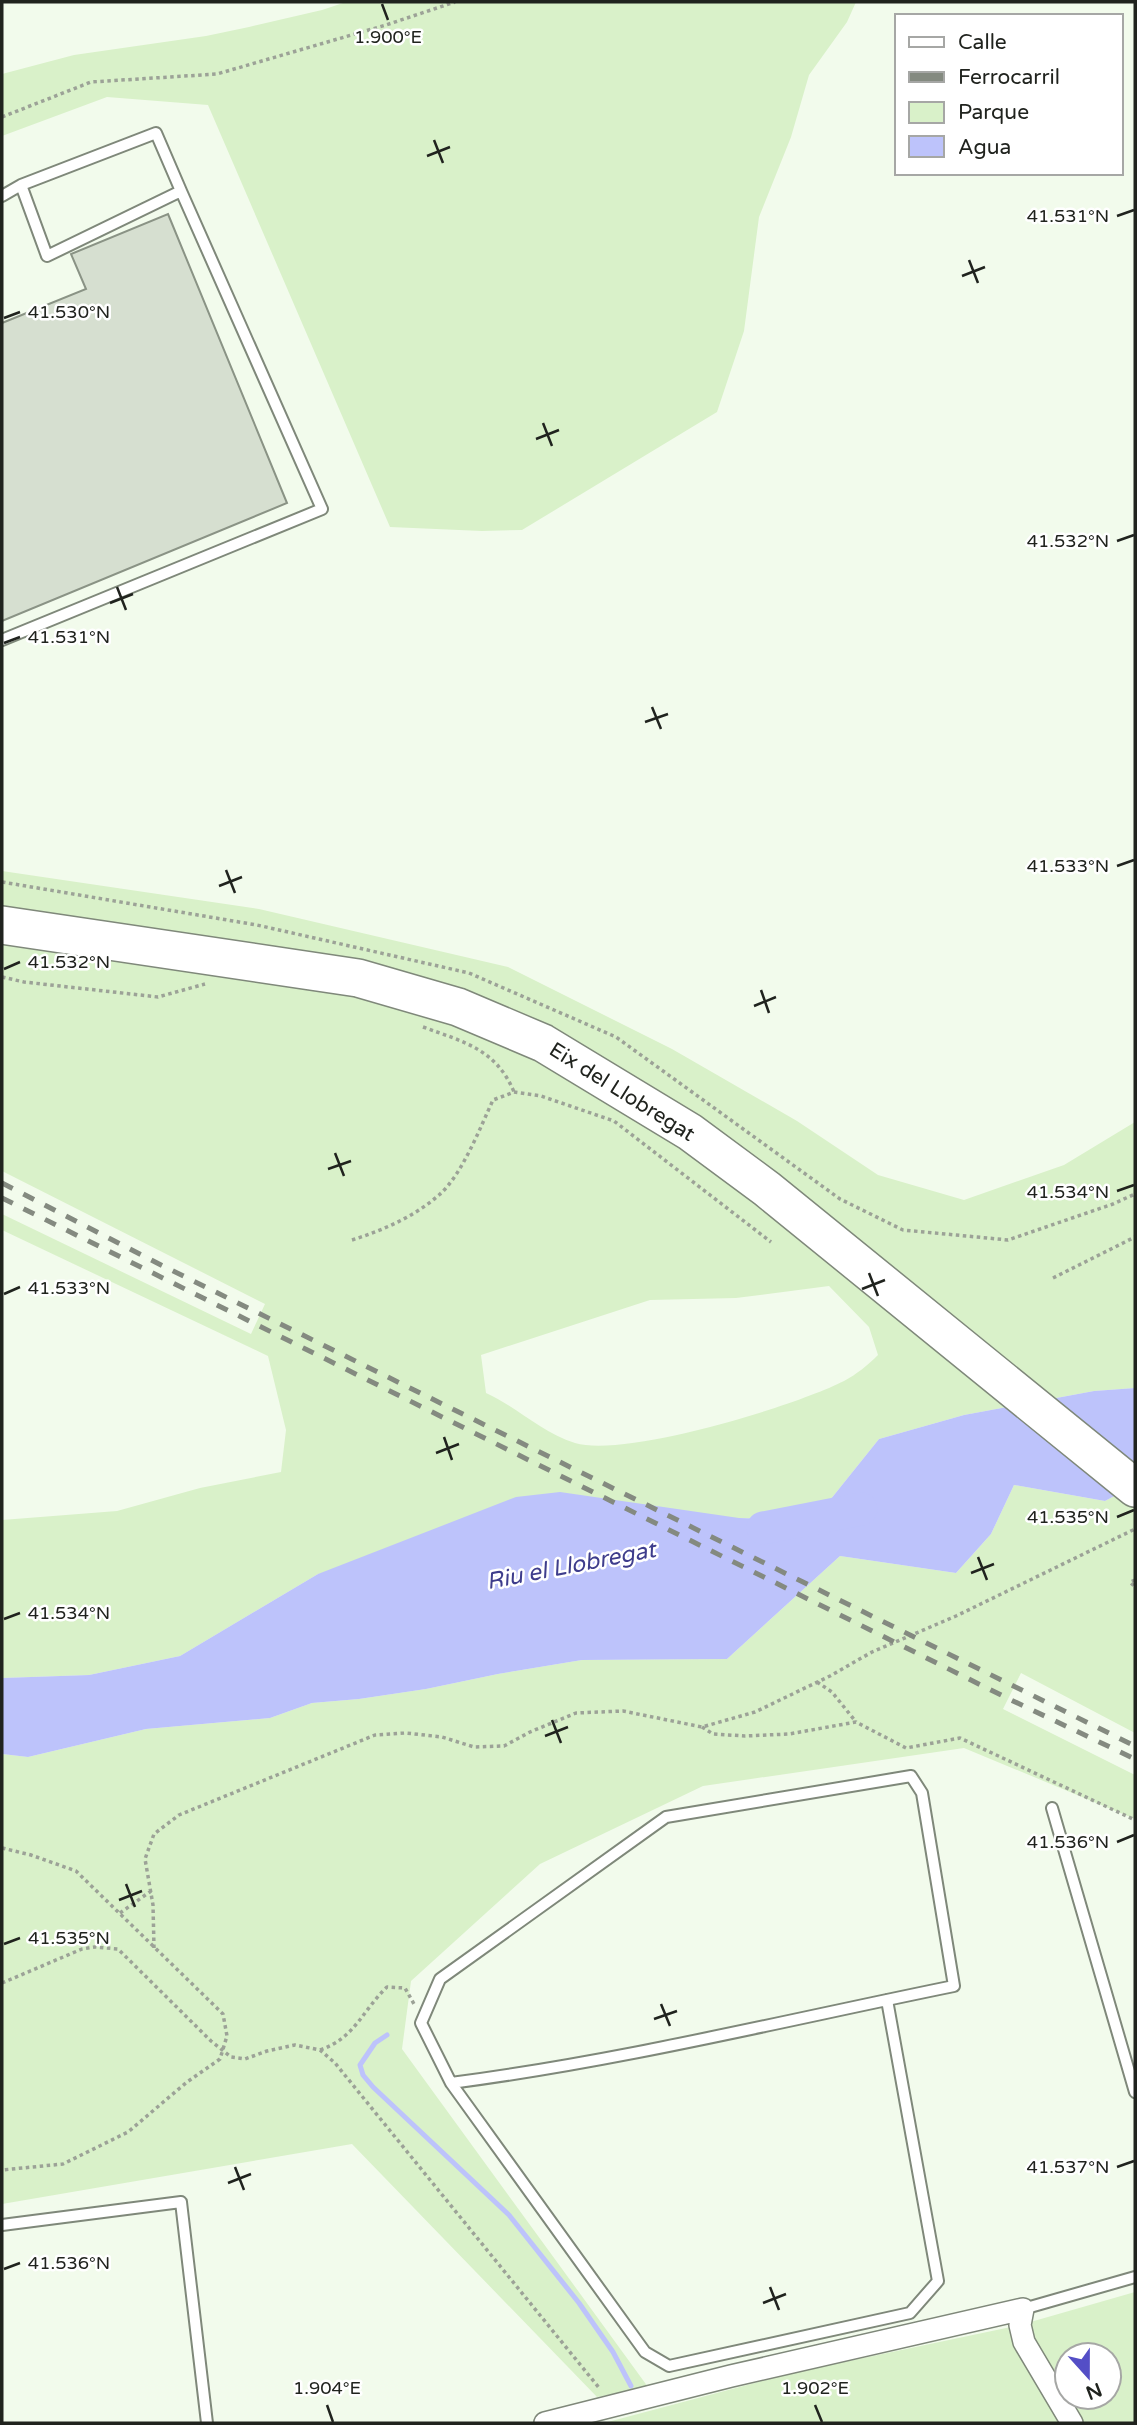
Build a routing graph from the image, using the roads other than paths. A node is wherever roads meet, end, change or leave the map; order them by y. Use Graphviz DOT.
graph roads {
  1 [pos="20,185"];
  2 [pos="181,191"];
  3 [pos="2,196"];
  4 [pos="2,640"];
  5 [pos="2,925"];
  6 [pos="1135,1489"];
  7 [pos="1052,1808"];
  8 [pos="887,2000"];
  9 [pos="451,2082"];
  10 [pos="1135,2092"];
  11 [pos="2,2224"];
  12 [pos="1135,2277"];
  13 [pos="1023,2309"];
  14 [pos="758,2348"];
  15 [pos="768,2368"];
  16 [pos="207,2423"];
  17 [pos="545,2423"];
  18 [pos="1072,2423"];
  1 -- 2 [label="lane"];
  1 -- 2 [label="lane"];
  1 -- 3 [label="lane"];
  2 -- 4 [label="lane"];
  5 -- 6 [label="highway, Eix del Llobregat"];
  7 -- 10 [label="lane"];
  8 -- 9 [label="lane"];
  8 -- 9 [label="lane"];
  8 -- 14 [label="lane"];
  9 -- 14 [label="lane"];
  11 -- 16 [label="lane"];
  12 -- 13 [label="lane"];
  13 -- 15 [label="street"];
  13 -- 18 [label="street"];
  14 -- 15 [label="lane"];
  15 -- 17 [label="street"];
}
